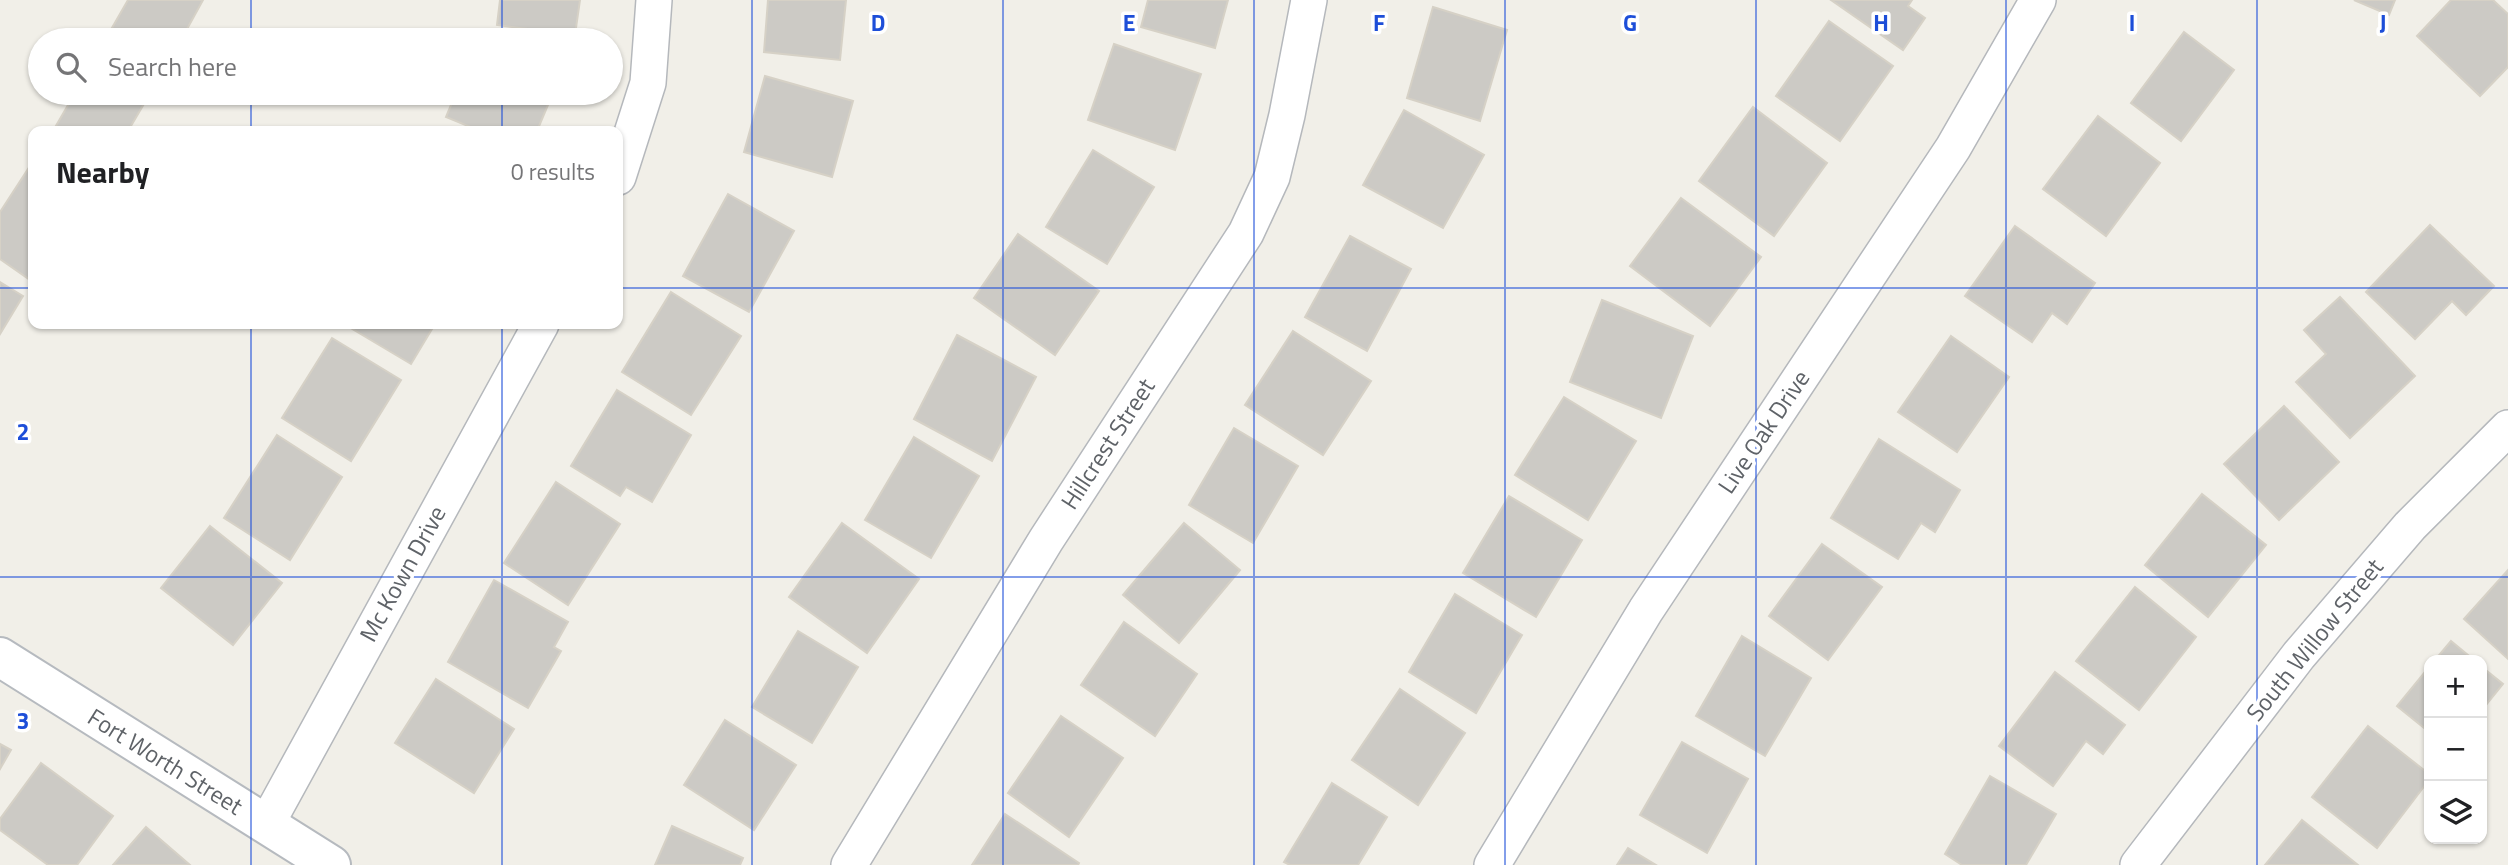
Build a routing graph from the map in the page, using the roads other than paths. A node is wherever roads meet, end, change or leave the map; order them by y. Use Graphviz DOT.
graph roads {
  1 [pos="654,0"];
  2 [pos="1308,0"];
  3 [pos="2038,0"];
  4 [pos="623,161"];
  5 [pos="538,329"];
  6 [pos="2508,428"];
  7 [pos="0,657"];
  8 [pos="265,825"];
  9 [pos="331,865"];
  10 [pos="849,865"];
  11 [pos="1492,865"];
  12 [pos="2138,865"];
  1 -- 4 [label="street"];
  2 -- 10 [label="street, Hillcrest Street"];
  3 -- 11 [label="street, Live Oak Drive"];
  5 -- 8 [label="street, Mc Kown Drive"];
  6 -- 12 [label="street, South Willow Street"];
  7 -- 8 [label="street, Fort Worth Street"];
  8 -- 9 [label="street, Fort Worth Street"];
}
